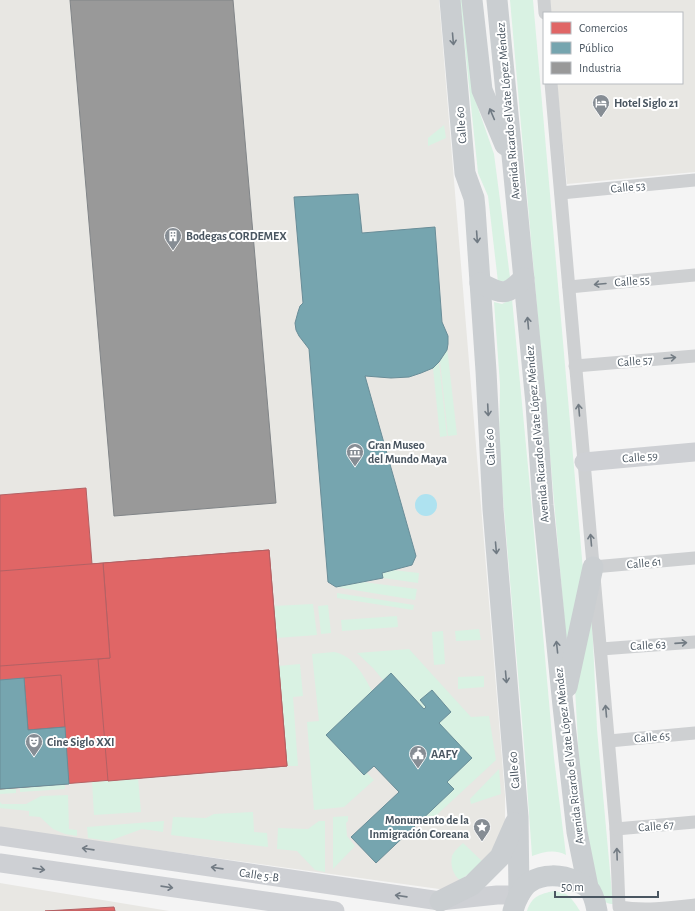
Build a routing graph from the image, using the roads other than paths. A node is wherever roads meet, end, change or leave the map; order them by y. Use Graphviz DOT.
graph roads {
  1 [pos="450,0"];
  2 [pos="472,0"];
  3 [pos="498,0"];
  4 [pos="544,0"];
  5 [pos="545,12"];
  6 [pos="551,84"];
  7 [pos="513,162"];
  8 [pos="695,180"];
  9 [pos="561,193"];
  10 [pos="695,275"];
  11 [pos="524,278"];
  12 [pos="480,283"];
  13 [pos="569,287"];
  14 [pos="695,356"];
  15 [pos="575,366"];
  16 [pos="695,452"];
  17 [pos="695,464"];
  18 [pos="585,468"];
  19 [pos="695,558"];
  20 [pos="593,567"];
  21 [pos="695,642"];
  22 [pos="601,649"];
  23 [pos="563,706"];
  24 [pos="695,733"];
  25 [pos="609,741"];
  26 [pos="518,817"];
  27 [pos="695,822"];
  28 [pos="616,830"];
  29 [pos="0,836"];
  30 [pos="0,863"];
  31 [pos="588,887"];
  32 [pos="440,901"];
  33 [pos="516,903"];
  34 [pos="695,906"];
  35 [pos="604,910"];
  36 [pos="335,911"];
  1 -- 12 [label="main road, Calle 60, one-way"];
  7 -- 2 [label="main road, one-way"];
  3 -- 7 [label="main road, Avenida Ricardo el Vate López Méndez"];
  4 -- 5 [label="street"];
  6 -- 9 [label="street"];
  7 -- 11 [label="main road, Avenida Ricardo el Vate López Méndez"];
  8 -- 9 [label="street, Calle 53"];
  9 -- 13 [label="street"];
  10 -- 13 [label="street, Calle 55, one-way"];
  11 -- 12 [label="main road"];
  23 -- 11 [label="main road, Avenida Ricardo el Vate López Méndez, one-way"];
  12 -- 26 [label="main road, Calle 60, one-way"];
  13 -- 15 [label="street"];
  15 -- 14 [label="street, Calle 57, one-way"];
  18 -- 15 [label="street, one-way"];
  16 -- 18 [label="street, Calle 59"];
  17 -- 18 [label="street, Calle 59"];
  20 -- 18 [label="street, one-way"];
  19 -- 20 [label="street, Calle 61"];
  20 -- 22 [label="street"];
  20 -- 23 [label="main road"];
  22 -- 21 [label="street, Calle 63, one-way"];
  25 -- 22 [label="street, one-way"];
  23 -- 31 [label="main road, Avenida Ricardo el Vate López Méndez"];
  24 -- 25 [label="street, Calle 65"];
  25 -- 28 [label="street"];
  26 -- 32 [label="main road"];
  26 -- 33 [label="main road, Calle 60"];
  27 -- 28 [label="street, Calle 67"];
  35 -- 28 [label="street, one-way"];
  32 -- 29 [label="street, Calle 5-B, one-way"];
  30 -- 36 [label="street, Calle 5-B, one-way"];
  31 -- 33 [label="main road"];
  31 -- 35 [label="main road, Avenida Ricardo el Vate López Méndez"];
  32 -- 33 [label="street, Calle 5-B"];
  34 -- 35 [label="street"];
}
